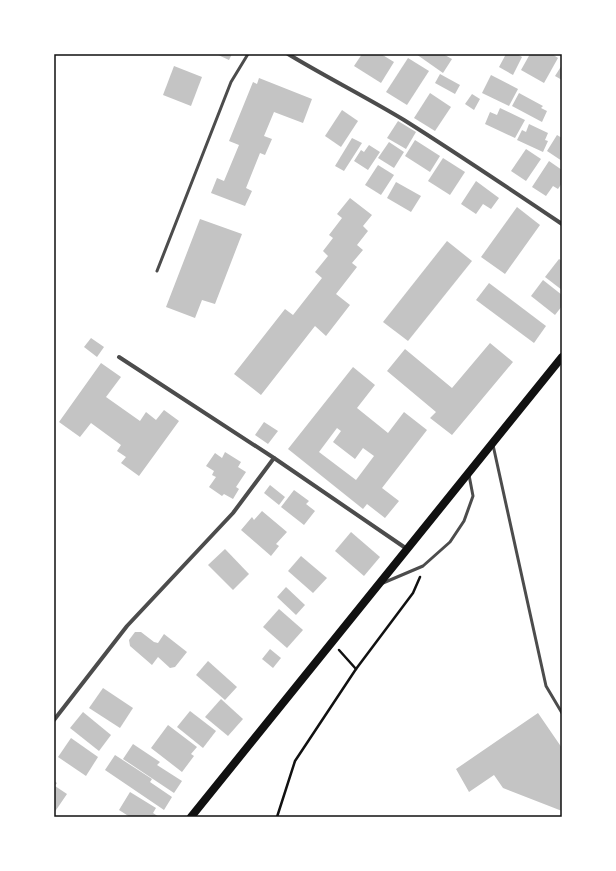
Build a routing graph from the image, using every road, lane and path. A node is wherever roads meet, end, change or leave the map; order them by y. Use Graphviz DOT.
graph roads {
  1 [pos="248,54"];
  2 [pos="288,54"];
  3 [pos="562,224"];
  4 [pos="156,271"];
  5 [pos="119,357"];
  6 [pos="562,357"];
  7 [pos="492,443"];
  8 [pos="274,458"];
  9 [pos="468,472"];
  10 [pos="407,549"];
  11 [pos="423,566"];
  12 [pos="378,585"];
  13 [pos="332,642"];
  14 [pos="356,670"];
  15 [pos="562,713"];
  16 [pos="54,720"];
  17 [pos="190,817"];
  18 [pos="277,817"];
  1 -- 4 [label="lane"];
  2 -- 3 [label="street"];
  5 -- 8 [label="street"];
  6 -- 7 [label="main road"];
  7 -- 9 [label="main road"];
  7 -- 15 [label="lane"];
  8 -- 10 [label="street"];
  8 -- 16 [label="street"];
  9 -- 10 [label="main road"];
  9 -- 11 [label="lane"];
  10 -- 12 [label="main road"];
  11 -- 12 [label="lane"];
  11 -- 14 [label="path"];
  12 -- 13 [label="main road"];
  13 -- 14 [label="path"];
  13 -- 17 [label="main road"];
  14 -- 18 [label="path"];
}
